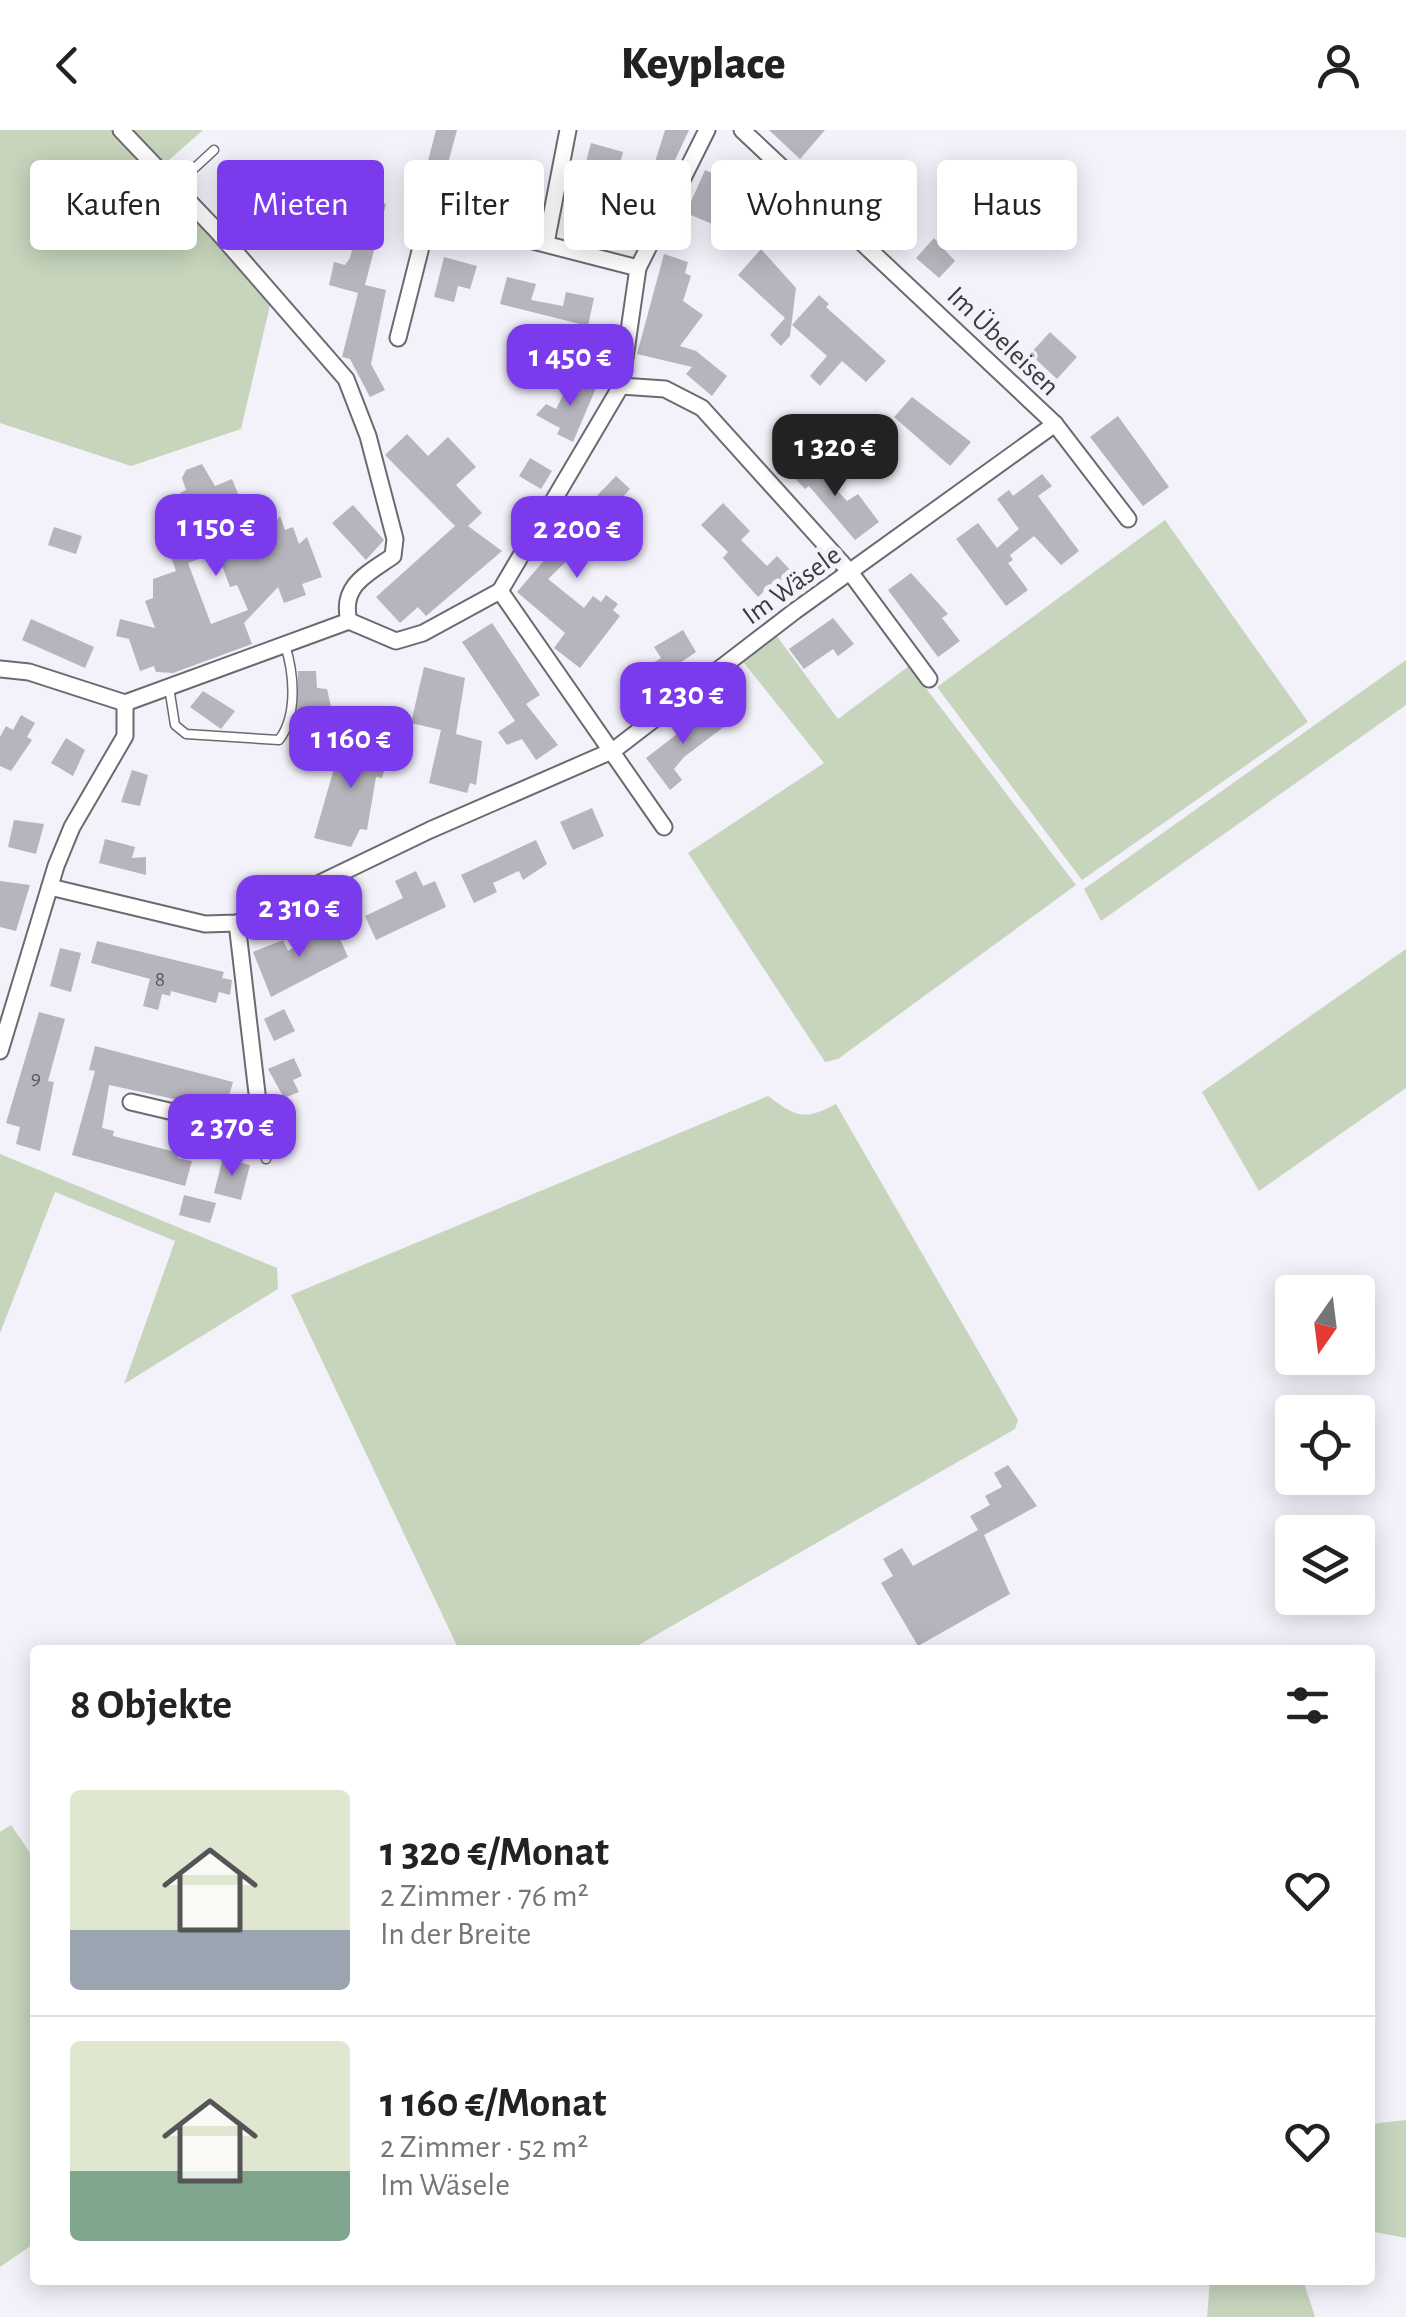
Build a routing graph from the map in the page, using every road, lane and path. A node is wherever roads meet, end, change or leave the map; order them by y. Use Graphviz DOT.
graph roads {
  1 [pos="121,130"];
  2 [pos="568,130"];
  3 [pos="707,130"];
  4 [pos="742,130"];
  5 [pos="214,150"];
  6 [pos="149,160"];
  7 [pos="197,165"];
  8 [pos="197,210"];
  9 [pos="217,231"];
  10 [pos="546,243"];
  11 [pos="234,250"];
  12 [pos="638,268"];
  13 [pos="398,338"];
  14 [pos="621,386"];
  15 [pos="1055,424"];
  16 [pos="1128,519"];
  17 [pos="850,572"];
  18 [pos="500,591"];
  19 [pos="349,621"];
  20 [pos="284,644"];
  21 [pos="0,669"];
  22 [pos="929,679"];
  23 [pos="169,687"];
  24 [pos="125,703"];
  25 [pos="614,750"];
  26 [pos="664,827"];
  27 [pos="50,887"];
  28 [pos="237,923"];
  29 [pos="0,1051"];
  30 [pos="131,1102"];
  31 [pos="260,1119"];
  32 [pos="266,1159"];
  1 -- 6 [label="street"];
  2 -- 10 [label="street"];
  3 -- 12 [label="street"];
  4 -- 15 [label="street, Im Übeleisen"];
  5 -- 7 [label="lane"];
  8 -- 9 [label="street"];
  10 -- 12 [label="street"];
  10 -- 13 [label="street"];
  11 -- 19 [label="street"];
  12 -- 14 [label="street"];
  14 -- 17 [label="street"];
  14 -- 18 [label="street"];
  15 -- 16 [label="street, Im Übeleisen"];
  15 -- 17 [label="street, Im Wäsele"];
  17 -- 22 [label="street"];
  17 -- 25 [label="street, Im Wäsele"];
  18 -- 19 [label="street"];
  18 -- 25 [label="street"];
  19 -- 20 [label="street"];
  20 -- 23 [label="street"];
  20 -- 23 [label="lane"];
  21 -- 24 [label="street"];
  23 -- 24 [label="street"];
  24 -- 27 [label="street"];
  25 -- 26 [label="street"];
  25 -- 28 [label="street, Im Wäsele"];
  27 -- 28 [label="street, Im Wäsele"];
  27 -- 29 [label="street"];
  28 -- 31 [label="street"];
  30 -- 31 [label="street"];
  31 -- 32 [label="lane"];
}
